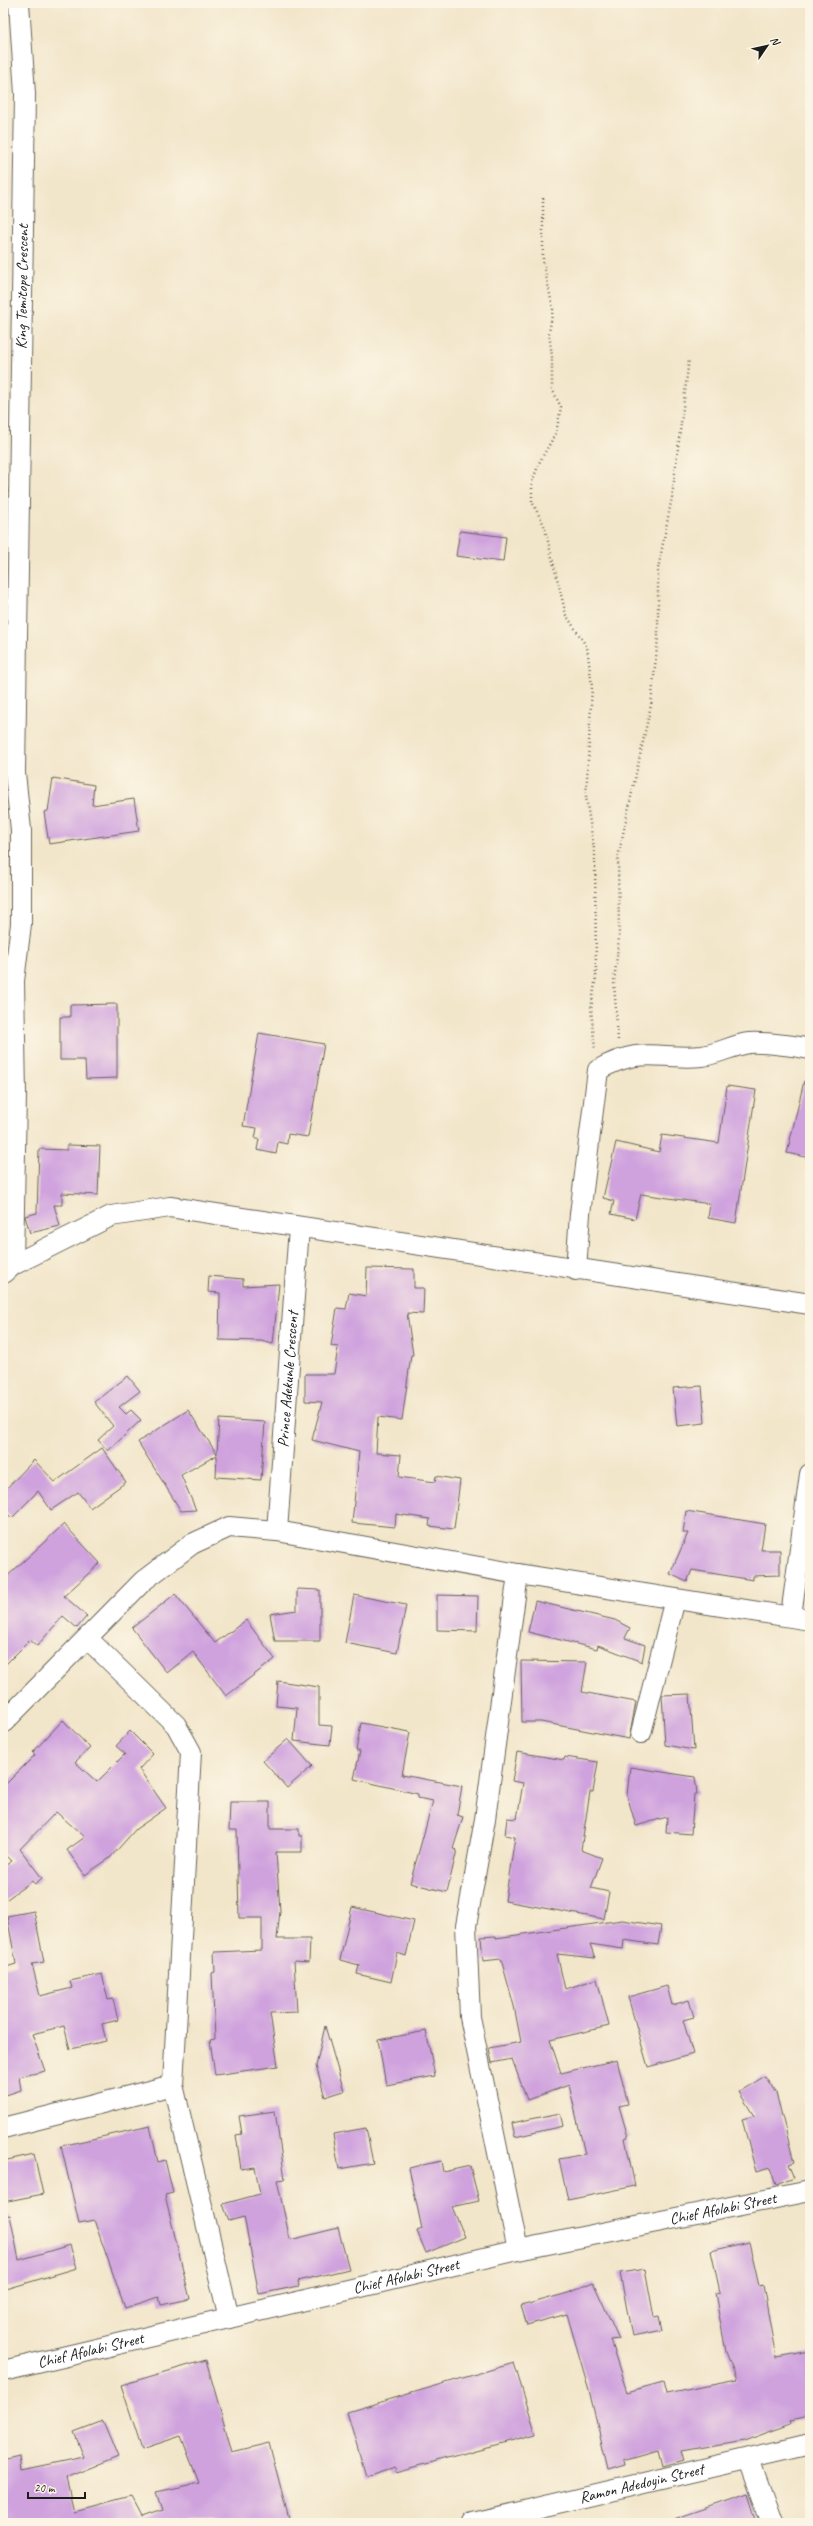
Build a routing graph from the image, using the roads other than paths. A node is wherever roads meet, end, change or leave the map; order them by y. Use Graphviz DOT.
graph roads {
  1 [pos="19,3"];
  2 [pos="9,720"];
  3 [pos="810,1049"];
  4 [pos="299,1228"];
  5 [pos="8,1270"];
  6 [pos="576,1270"];
  7 [pos="810,1304"];
  8 [pos="810,1474"];
  9 [pos="277,1531"];
  10 [pos="518,1574"];
  11 [pos="675,1599"];
  12 [pos="801,1618"];
  13 [pos="87,1638"];
  14 [pos="3,1723"];
  15 [pos="641,1733"];
  16 [pos="173,2085"];
  17 [pos="3,2128"];
  18 [pos="810,2191"];
  19 [pos="518,2250"];
  20 [pos="229,2318"];
  21 [pos="3,2371"];
  22 [pos="810,2444"];
  23 [pos="749,2460"];
  24 [pos="513,2519"];
  25 [pos="473,2523"];
  26 [pos="772,2523"];
  1 -- 2 [label="street, King Temitope Crescent"];
  2 -- 5 [label="street, King Temitope Crescent"];
  3 -- 6 [label="street"];
  4 -- 5 [label="street"];
  4 -- 6 [label="street"];
  4 -- 9 [label="street, Prince Adekunle Crescent"];
  6 -- 7 [label="street"];
  8 -- 12 [label="street"];
  9 -- 10 [label="street"];
  9 -- 13 [label="street"];
  10 -- 11 [label="street"];
  10 -- 19 [label="street"];
  11 -- 12 [label="street"];
  11 -- 15 [label="street"];
  13 -- 14 [label="street"];
  13 -- 16 [label="street"];
  16 -- 17 [label="street"];
  16 -- 20 [label="street"];
  18 -- 19 [label="street, Chief Afolabi Street"];
  19 -- 20 [label="street, Chief Afolabi Street"];
  20 -- 21 [label="street, Chief Afolabi Street"];
  22 -- 23 [label="street, Ramon Adedoyin Street"];
  23 -- 24 [label="street, Ramon Adedoyin Street"];
  23 -- 26 [label="street"];
  24 -- 25 [label="street, Ramon Adedoyin Street"];
}
